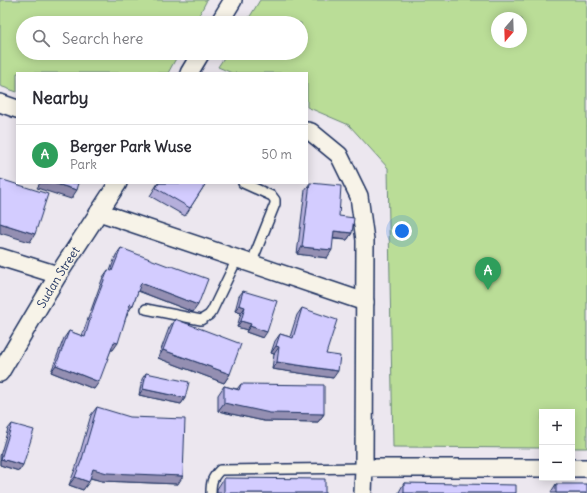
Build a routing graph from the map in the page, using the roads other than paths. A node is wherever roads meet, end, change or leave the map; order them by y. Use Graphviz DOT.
graph roads {
  1 [pos="233,0"];
  2 [pos="223,16"];
  3 [pos="197,60"];
  4 [pos="190,72"];
  5 [pos="0,103"];
  6 [pos="16,109"];
  7 [pos="308,130"];
  8 [pos="117,184"];
  9 [pos="244,184"];
  10 [pos="99,212"];
  11 [pos="0,257"];
  12 [pos="244,261"];
  13 [pos="58,276"];
  14 [pos="365,302"];
  15 [pos="146,309"];
  16 [pos="0,373"];
  17 [pos="364,468"];
  18 [pos="539,468"];
  19 [pos="575,468"];
  20 [pos="587,468"];
  21 [pos="211,493"];
  22 [pos="363,493"];
  1 -- 2 [label="street"];
  3 -- 4 [label="street"];
  5 -- 6 [label="street"];
  7 -- 14 [label="street"];
  8 -- 10 [label="street, Sudan Street"];
  9 -- 12 [label="lane"];
  10 -- 12 [label="street"];
  10 -- 13 [label="street, Sudan Street"];
  11 -- 13 [label="street"];
  12 -- 14 [label="street"];
  12 -- 15 [label="lane"];
  13 -- 16 [label="street, Sudan Street"];
  14 -- 17 [label="street"];
  17 -- 18 [label="street"];
  17 -- 21 [label="lane"];
  17 -- 22 [label="street"];
  19 -- 20 [label="street"];
}
